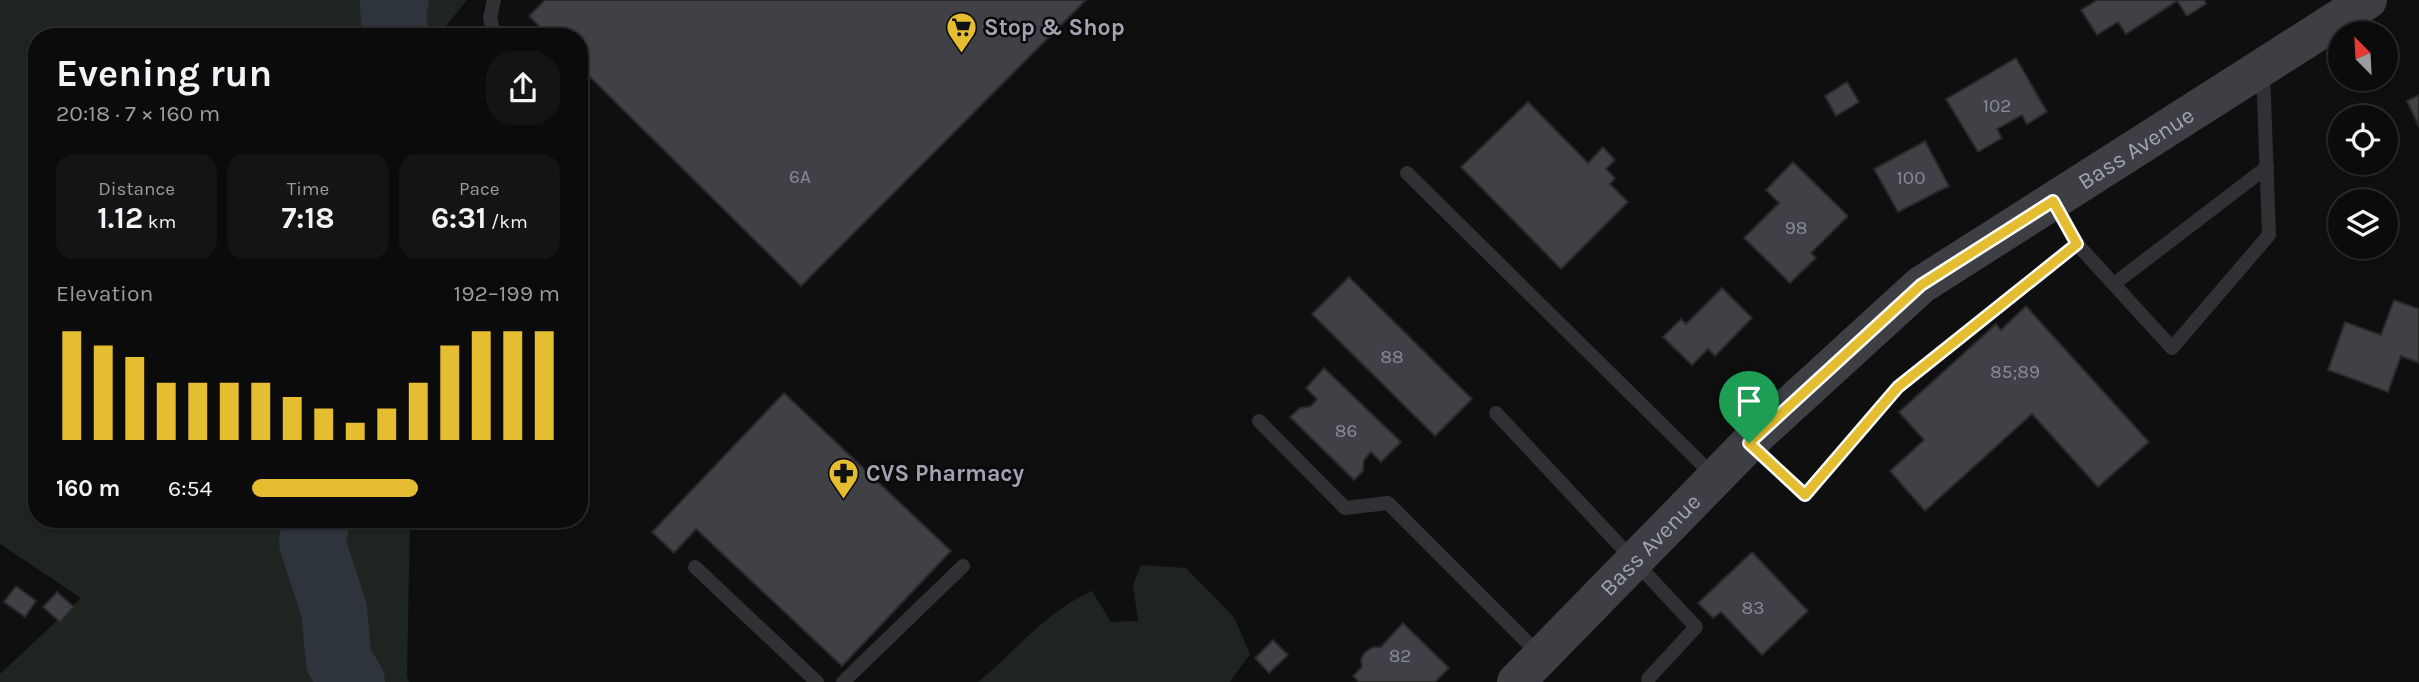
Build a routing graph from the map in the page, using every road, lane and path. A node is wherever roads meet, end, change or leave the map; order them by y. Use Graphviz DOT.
graph roads {
  1 [pos="494,0"];
  2 [pos="2368,0"];
  3 [pos="493,28"];
  4 [pos="2263,68"];
  5 [pos="2267,167"];
  6 [pos="1407,173"];
  7 [pos="2053,201"];
  8 [pos="2077,244"];
  9 [pos="2114,284"];
  10 [pos="1496,412"];
  11 [pos="1259,421"];
  12 [pos="1749,443"];
  13 [pos="1716,478"];
  14 [pos="1635,560"];
  15 [pos="963,566"];
  16 [pos="695,567"];
  17 [pos="1528,669"];
  18 [pos="1648,679"];
  19 [pos="817,682"];
  20 [pos="843,682"];
  1 -- 3 [label="lane"];
  2 -- 4 [label="main road, Bass Avenue"];
  4 -- 5 [label="lane"];
  4 -- 7 [label="main road, Bass Avenue"];
  5 -- 9 [label="lane"];
  5 -- 9 [label="lane"];
  6 -- 13 [label="lane"];
  7 -- 8 [label="lane"];
  7 -- 12 [label="main road, Bass Avenue"];
  8 -- 9 [label="lane"];
  8 -- 12 [label="lane"];
  10 -- 14 [label="lane"];
  11 -- 17 [label="lane"];
  12 -- 13 [label="main road, Bass Avenue"];
  13 -- 14 [label="main road, Bass Avenue"];
  14 -- 17 [label="main road, Bass Avenue"];
  14 -- 18 [label="lane"];
  15 -- 20 [label="lane"];
  16 -- 19 [label="lane"];
}
